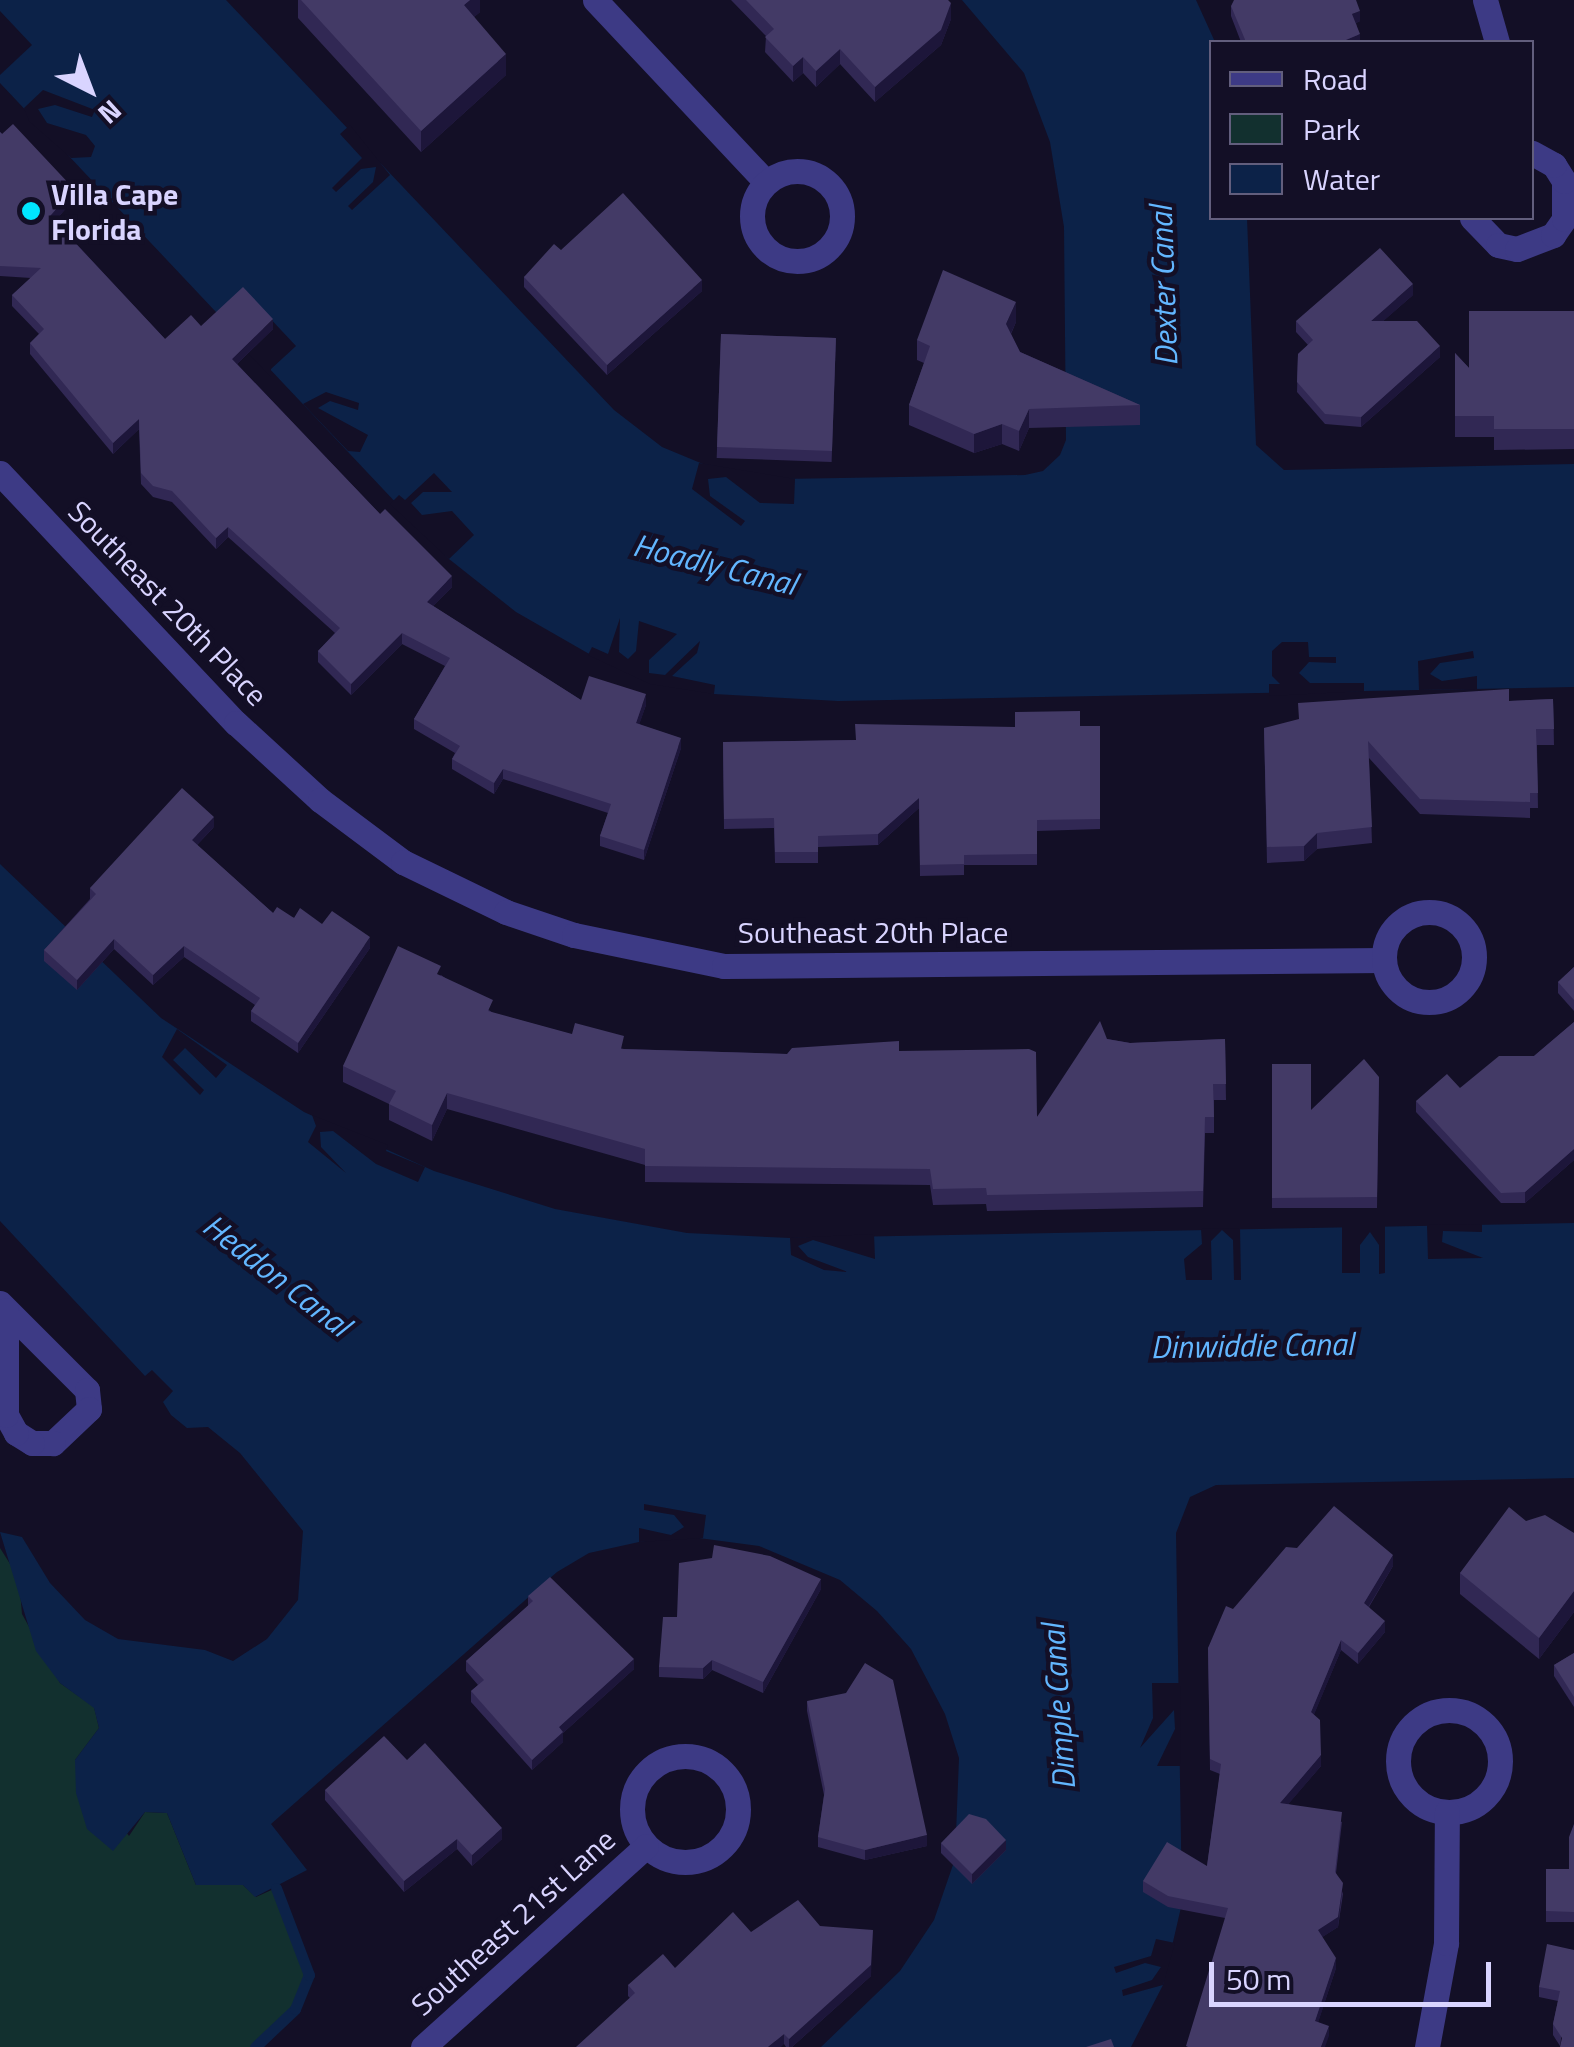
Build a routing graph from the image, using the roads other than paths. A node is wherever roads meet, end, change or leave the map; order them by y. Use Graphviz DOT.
graph roads {
  1 [pos="595,0"];
  2 [pos="1484,0"];
  3 [pos="1496,40"];
  4 [pos="1534,154"];
  5 [pos="766,182"];
  6 [pos="1473,220"];
  7 [pos="0,473"];
  8 [pos="1384,960"];
  9 [pos="3,1307"];
  10 [pos="1447,1812"];
  11 [pos="646,1846"];
  12 [pos="423,2047"];
  13 [pos="1426,2047"];
  1 -- 5 [label="street"];
  2 -- 3 [label="street"];
  4 -- 6 [label="street"];
  7 -- 8 [label="street, Southeast 20th Place"];
  9 -- 9 [label="street"];
  10 -- 10 [label="street"];
  10 -- 13 [label="street"];
  11 -- 11 [label="street, Southeast 21st Lane"];
  11 -- 12 [label="street, Southeast 21st Lane"];
}
